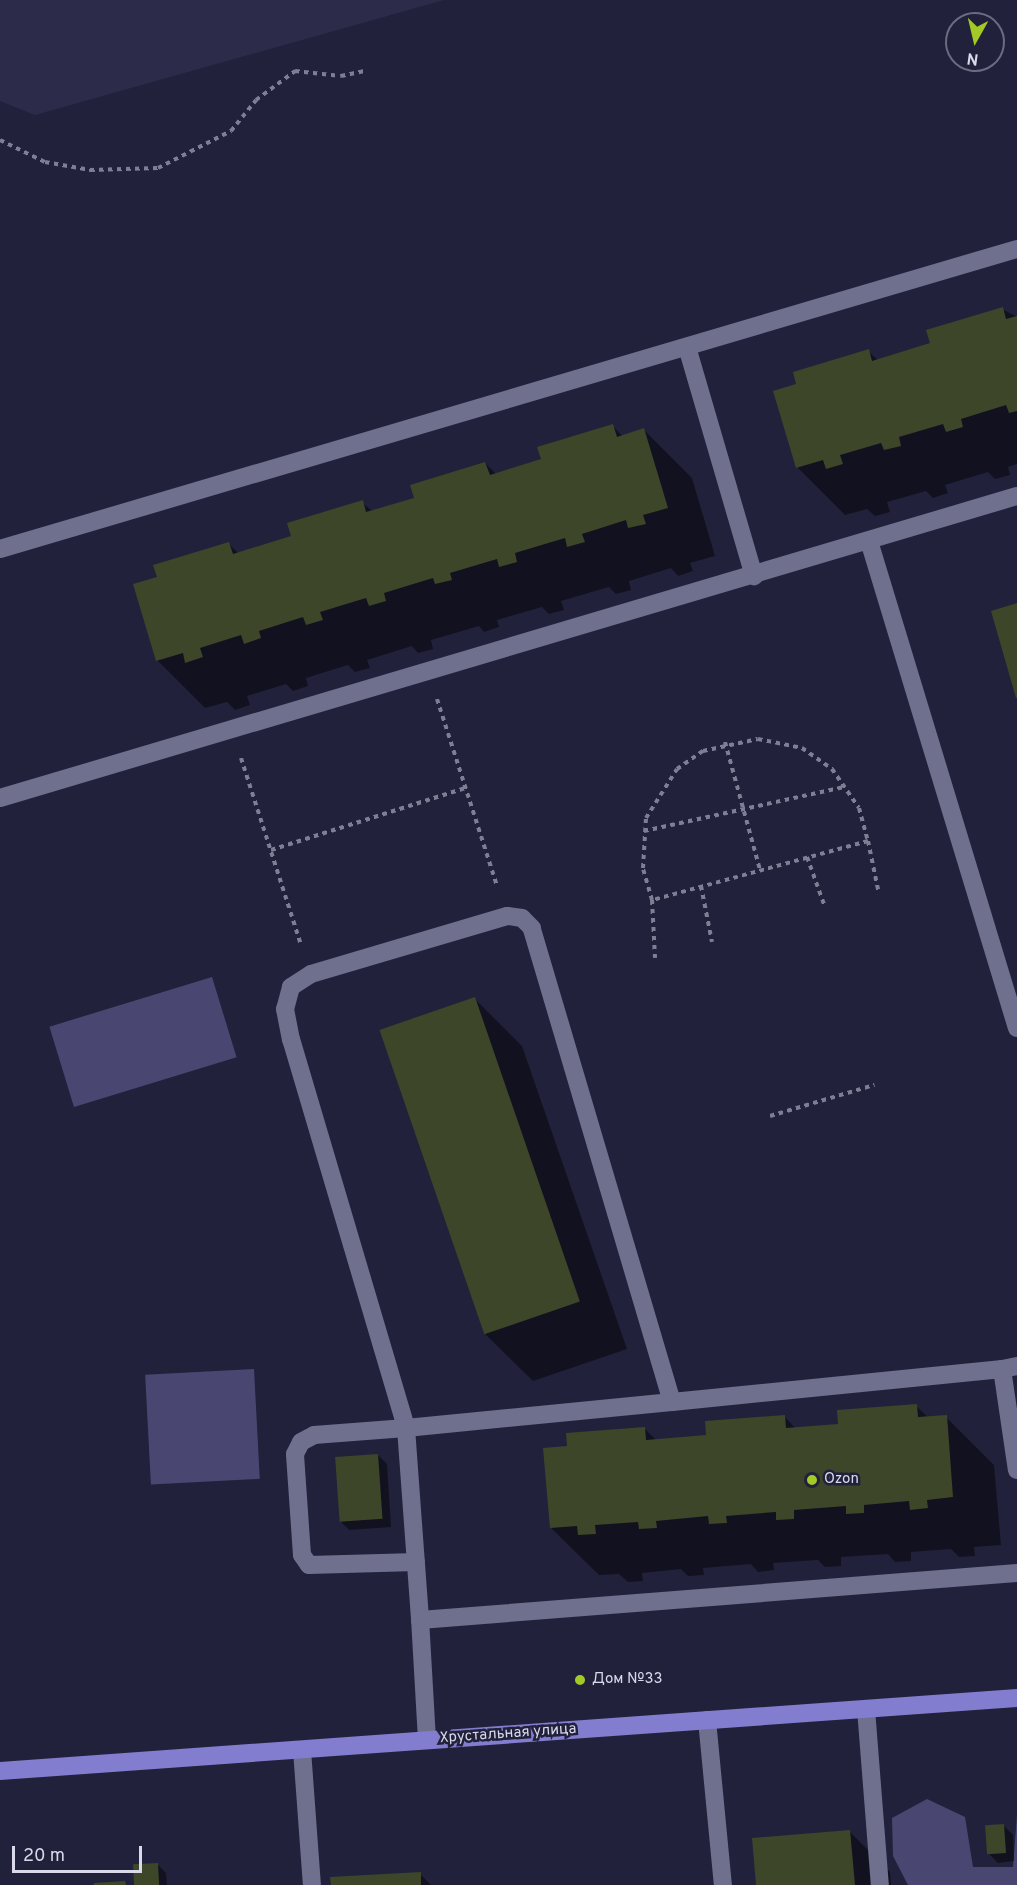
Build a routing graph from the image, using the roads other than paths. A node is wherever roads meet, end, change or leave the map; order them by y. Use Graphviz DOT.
graph roads {
  1 [pos="1017,249"];
  2 [pos="687,347"];
  3 [pos="1017,496"];
  4 [pos="869,541"];
  5 [pos="0,549"];
  6 [pos="754,576"];
  7 [pos="0,798"];
  8 [pos="1017,1028"];
  9 [pos="1009,1368"];
  10 [pos="672,1402"];
  11 [pos="406,1428"];
  12 [pos="1017,1470"];
  13 [pos="416,1562"];
  14 [pos="1017,1573"];
  15 [pos="420,1620"];
  16 [pos="1017,1698"];
  17 [pos="866,1708"];
  18 [pos="707,1720"];
  19 [pos="427,1740"];
  20 [pos="302,1750"];
  21 [pos="0,1771"];
  22 [pos="312,1885"];
  23 [pos="723,1885"];
  24 [pos="880,1885"];
  1 -- 2 [label="lane"];
  2 -- 5 [label="lane"];
  2 -- 6 [label="lane"];
  3 -- 4 [label="lane"];
  4 -- 6 [label="lane"];
  4 -- 8 [label="lane"];
  6 -- 7 [label="lane"];
  9 -- 10 [label="lane"];
  9 -- 12 [label="lane"];
  10 -- 11 [label="lane"];
  10 -- 11 [label="lane"];
  11 -- 13 [label="lane"];
  11 -- 13 [label="lane"];
  13 -- 15 [label="lane"];
  14 -- 15 [label="lane"];
  15 -- 19 [label="lane"];
  16 -- 17 [label="main road, Хрустальная улица"];
  17 -- 18 [label="main road, Хрустальная улица"];
  17 -- 24 [label="lane"];
  18 -- 19 [label="main road, Хрустальная улица"];
  18 -- 23 [label="lane"];
  19 -- 20 [label="main road, Хрустальная улица"];
  20 -- 21 [label="main road, Хрустальная улица"];
  20 -- 22 [label="lane"];
}
